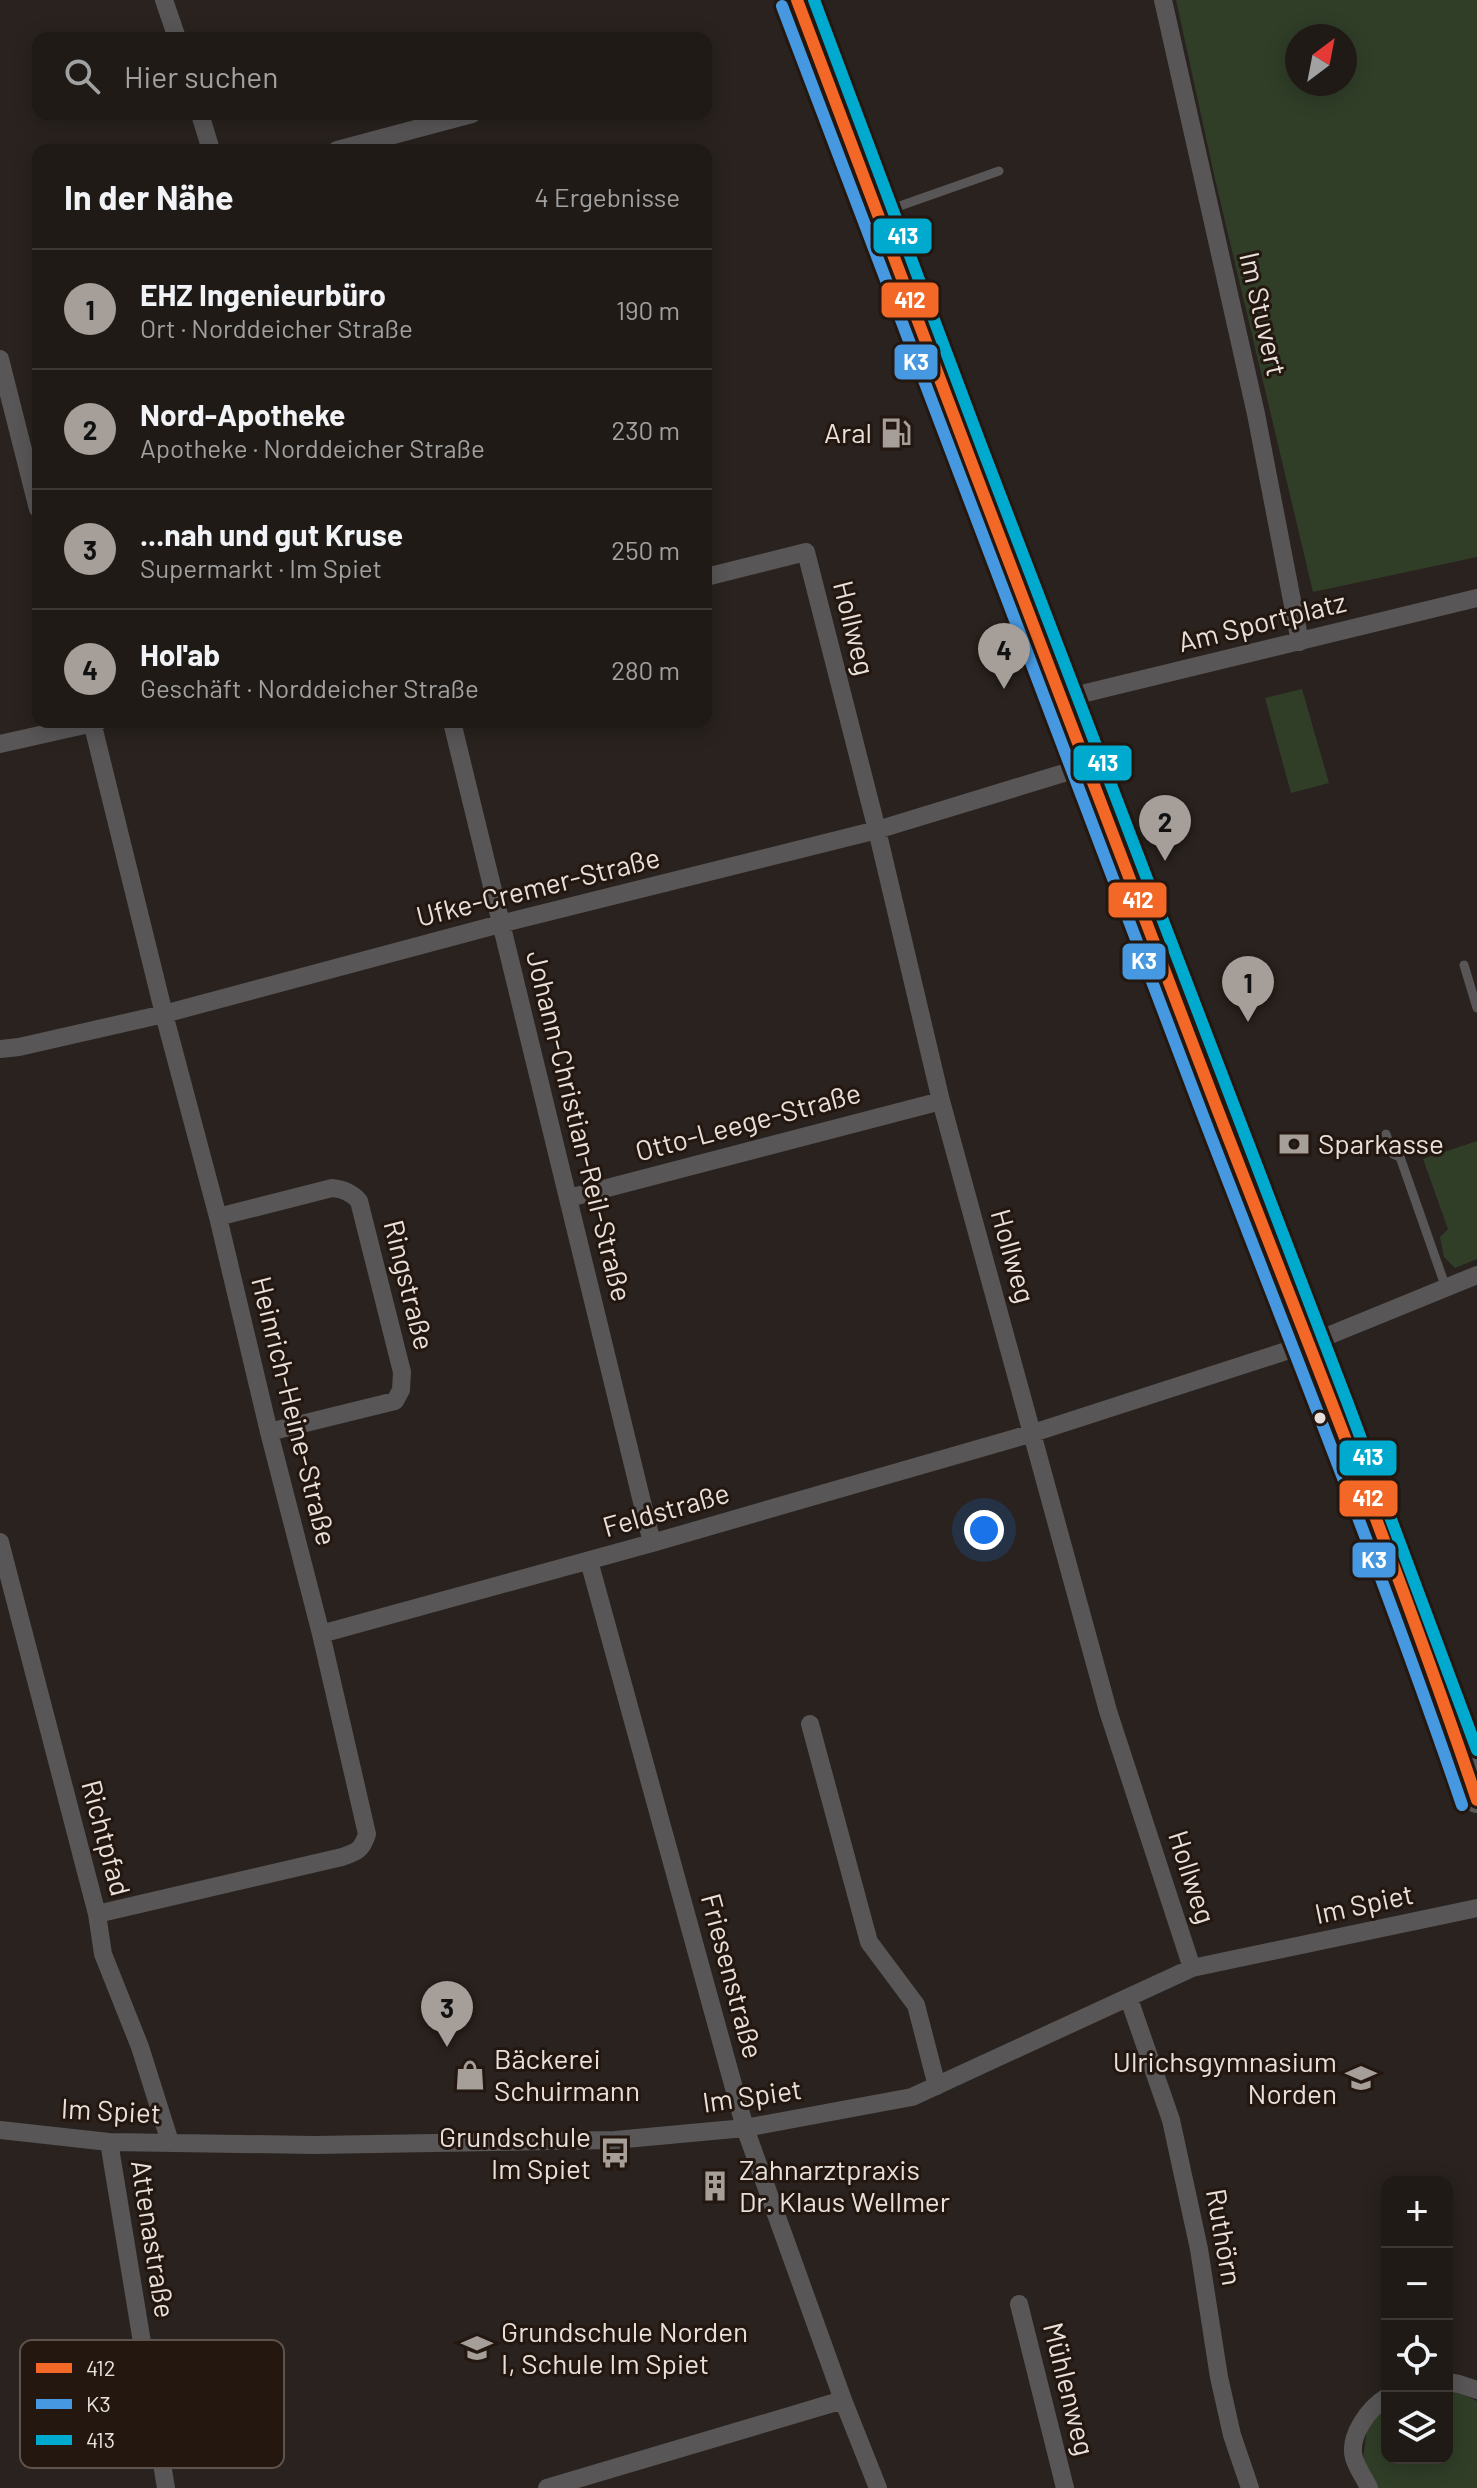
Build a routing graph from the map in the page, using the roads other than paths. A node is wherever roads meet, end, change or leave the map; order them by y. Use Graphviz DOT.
graph roads {
  1 [pos="164,0"];
  2 [pos="797,0"];
  3 [pos="1163,0"];
  4 [pos="175,32"];
  5 [pos="202,120"];
  6 [pos="450,120"];
  7 [pos="209,144"];
  8 [pos="360,144"];
  9 [pos="999,171"];
  10 [pos="876,214"];
  11 [pos="0,359"];
  12 [pos="32,485"];
  13 [pos="712,576"];
  14 [pos="1477,598"];
  15 [pos="1300,642"];
  16 [pos="1061,699"];
  17 [pos="68,728"];
  18 [pos="95,728"];
  19 [pos="453,728"];
  20 [pos="0,744"];
  21 [pos="1087,766"];
  22 [pos="877,830"];
  23 [pos="500,924"];
  24 [pos="1464,965"];
  25 [pos="1477,1008"];
  26 [pos="164,1014"];
  27 [pos="0,1049"];
  28 [pos="941,1101"];
  29 [pos="1386,1134"];
  30 [pos="569,1198"];
  31 [pos="218,1217"];
  32 [pos="1477,1275"];
  33 [pos="1446,1288"];
  34 [pos="1308,1344"];
  35 [pos="269,1432"];
  36 [pos="1033,1433"];
  37 [pos="0,1542"];
  38 [pos="652,1543"];
  39 [pos="589,1561"];
  40 [pos="321,1634"];
  41 [pos="810,1724"];
  42 [pos="1477,1800"];
  43 [pos="1477,1908"];
  44 [pos="97,1914"];
  45 [pos="1192,1968"];
  46 [pos="1129,1999"];
  47 [pos="937,2086"];
  48 [pos="745,2128"];
  49 [pos="0,2130"];
  50 [pos="109,2142"];
  51 [pos="170,2142"];
  52 [pos="1019,2304"];
  53 [pos="142,2340"];
  54 [pos="1453,2383"];
  55 [pos="1477,2390"];
  56 [pos="843,2400"];
  57 [pos="1381,2402"];
  58 [pos="163,2468"];
  59 [pos="166,2488"];
  60 [pos="547,2488"];
  61 [pos="878,2488"];
  62 [pos="1065,2488"];
  63 [pos="1250,2488"];
  64 [pos="1369,2488"];
  1 -- 4 [label="street"];
  2 -- 10 [label="main road"];
  3 -- 15 [label="street, Im Stuvert"];
  5 -- 7 [label="street"];
  6 -- 8 [label="street"];
  9 -- 10 [label="lane"];
  10 -- 16 [label="main road"];
  11 -- 12 [label="street"];
  13 -- 22 [label="street, Hollweg"];
  14 -- 15 [label="street, Am Sportplatz"];
  15 -- 16 [label="street, Am Sportplatz"];
  16 -- 21 [label="main road"];
  17 -- 20 [label="street"];
  18 -- 26 [label="street, Heinrich-Heine-Straße"];
  19 -- 23 [label="street, Johann-Christian-Reil-Straße"];
  21 -- 22 [label="street, Ufke-Cremer-Straße"];
  21 -- 34 [label="main road"];
  22 -- 23 [label="street, Ufke-Cremer-Straße"];
  22 -- 28 [label="street, Hollweg"];
  23 -- 26 [label="street, Ufke-Cremer-Straße"];
  23 -- 30 [label="street, Johann-Christian-Reil-Straße"];
  24 -- 25 [label="lane"];
  26 -- 27 [label="street, Ufke-Cremer-Straße"];
  26 -- 31 [label="street, Heinrich-Heine-Straße"];
  28 -- 30 [label="street, Otto-Leege-Straße"];
  28 -- 36 [label="street, Hollweg"];
  29 -- 33 [label="lane"];
  30 -- 38 [label="street, Johann-Christian-Reil-Straße"];
  31 -- 35 [label="street, Heinrich-Heine-Straße"];
  31 -- 35 [label="street, Ringstraße"];
  32 -- 33 [label="street, Feldstraße"];
  33 -- 34 [label="street, Feldstraße"];
  34 -- 36 [label="street, Feldstraße"];
  34 -- 42 [label="main road"];
  35 -- 40 [label="street, Heinrich-Heine-Straße"];
  36 -- 38 [label="street, Feldstraße"];
  36 -- 45 [label="street, Hollweg"];
  37 -- 44 [label="street, Richtpfad"];
  38 -- 39 [label="street, Feldstraße"];
  39 -- 40 [label="street, Feldstraße"];
  39 -- 48 [label="street, Friesenstraße"];
  40 -- 44 [label="street, Heinrich-Heine-Straße"];
  41 -- 47 [label="street"];
  43 -- 45 [label="street, Im Spiet"];
  44 -- 51 [label="street, Richtpfad"];
  45 -- 46 [label="street, Im Spiet"];
  46 -- 47 [label="street, Im Spiet"];
  46 -- 63 [label="street, Ruthörn"];
  47 -- 48 [label="street, Im Spiet"];
  48 -- 51 [label="street, Im Spiet"];
  48 -- 56 [label="street, Friesenstraße"];
  49 -- 50 [label="street, Im Spiet"];
  50 -- 51 [label="street, Im Spiet"];
  50 -- 53 [label="street, Attenastraße"];
  52 -- 62 [label="street, Mühlenweg"];
  54 -- 55 [label="street"];
  56 -- 60 [label="street"];
  56 -- 61 [label="street, Friesenstraße"];
  57 -- 64 [label="street"];
  58 -- 59 [label="street, Attenastraße"];
}
